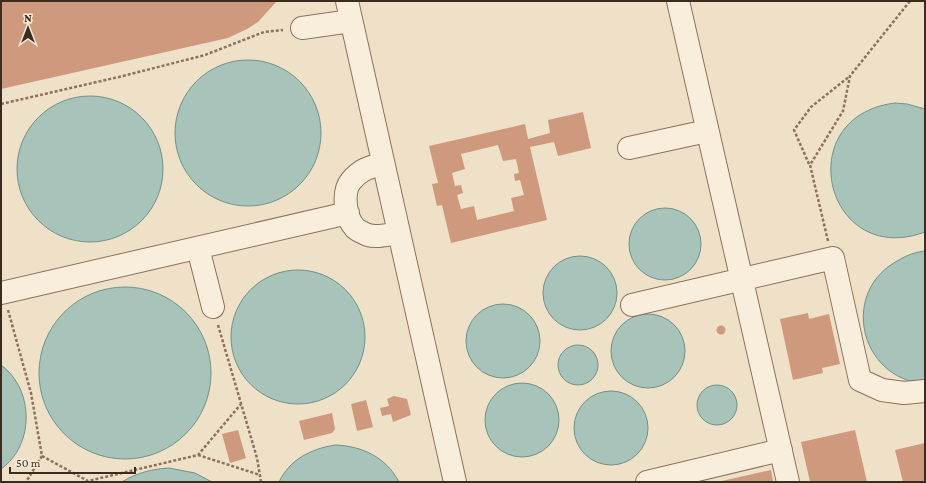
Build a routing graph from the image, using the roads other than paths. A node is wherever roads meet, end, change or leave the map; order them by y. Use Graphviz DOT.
graph roads {
  1 [pos="678,1"];
  2 [pos="349,11"];
  3 [pos="302,28"];
  4 [pos="708,131"];
  5 [pos="628,148"];
  6 [pos="382,163"];
  7 [pos="348,213"];
  8 [pos="399,233"];
  9 [pos="198,248"];
  10 [pos="742,279"];
  11 [pos="2,293"];
  12 [pos="632,305"];
  13 [pos="213,307"];
  14 [pos="925,391"];
  15 [pos="781,450"];
  16 [pos="455,482"];
  17 [pos="647,482"];
  18 [pos="788,482"];
  1 -- 4 [label="lane"];
  2 -- 3 [label="lane"];
  2 -- 6 [label="lane"];
  4 -- 5 [label="lane"];
  4 -- 10 [label="lane"];
  6 -- 7 [label="lane"];
  6 -- 8 [label="lane"];
  7 -- 8 [label="lane"];
  7 -- 9 [label="lane"];
  8 -- 16 [label="lane"];
  9 -- 11 [label="lane"];
  9 -- 13 [label="lane"];
  10 -- 12 [label="lane"];
  10 -- 14 [label="lane"];
  10 -- 15 [label="lane"];
  15 -- 17 [label="lane"];
  15 -- 18 [label="lane"];
}
